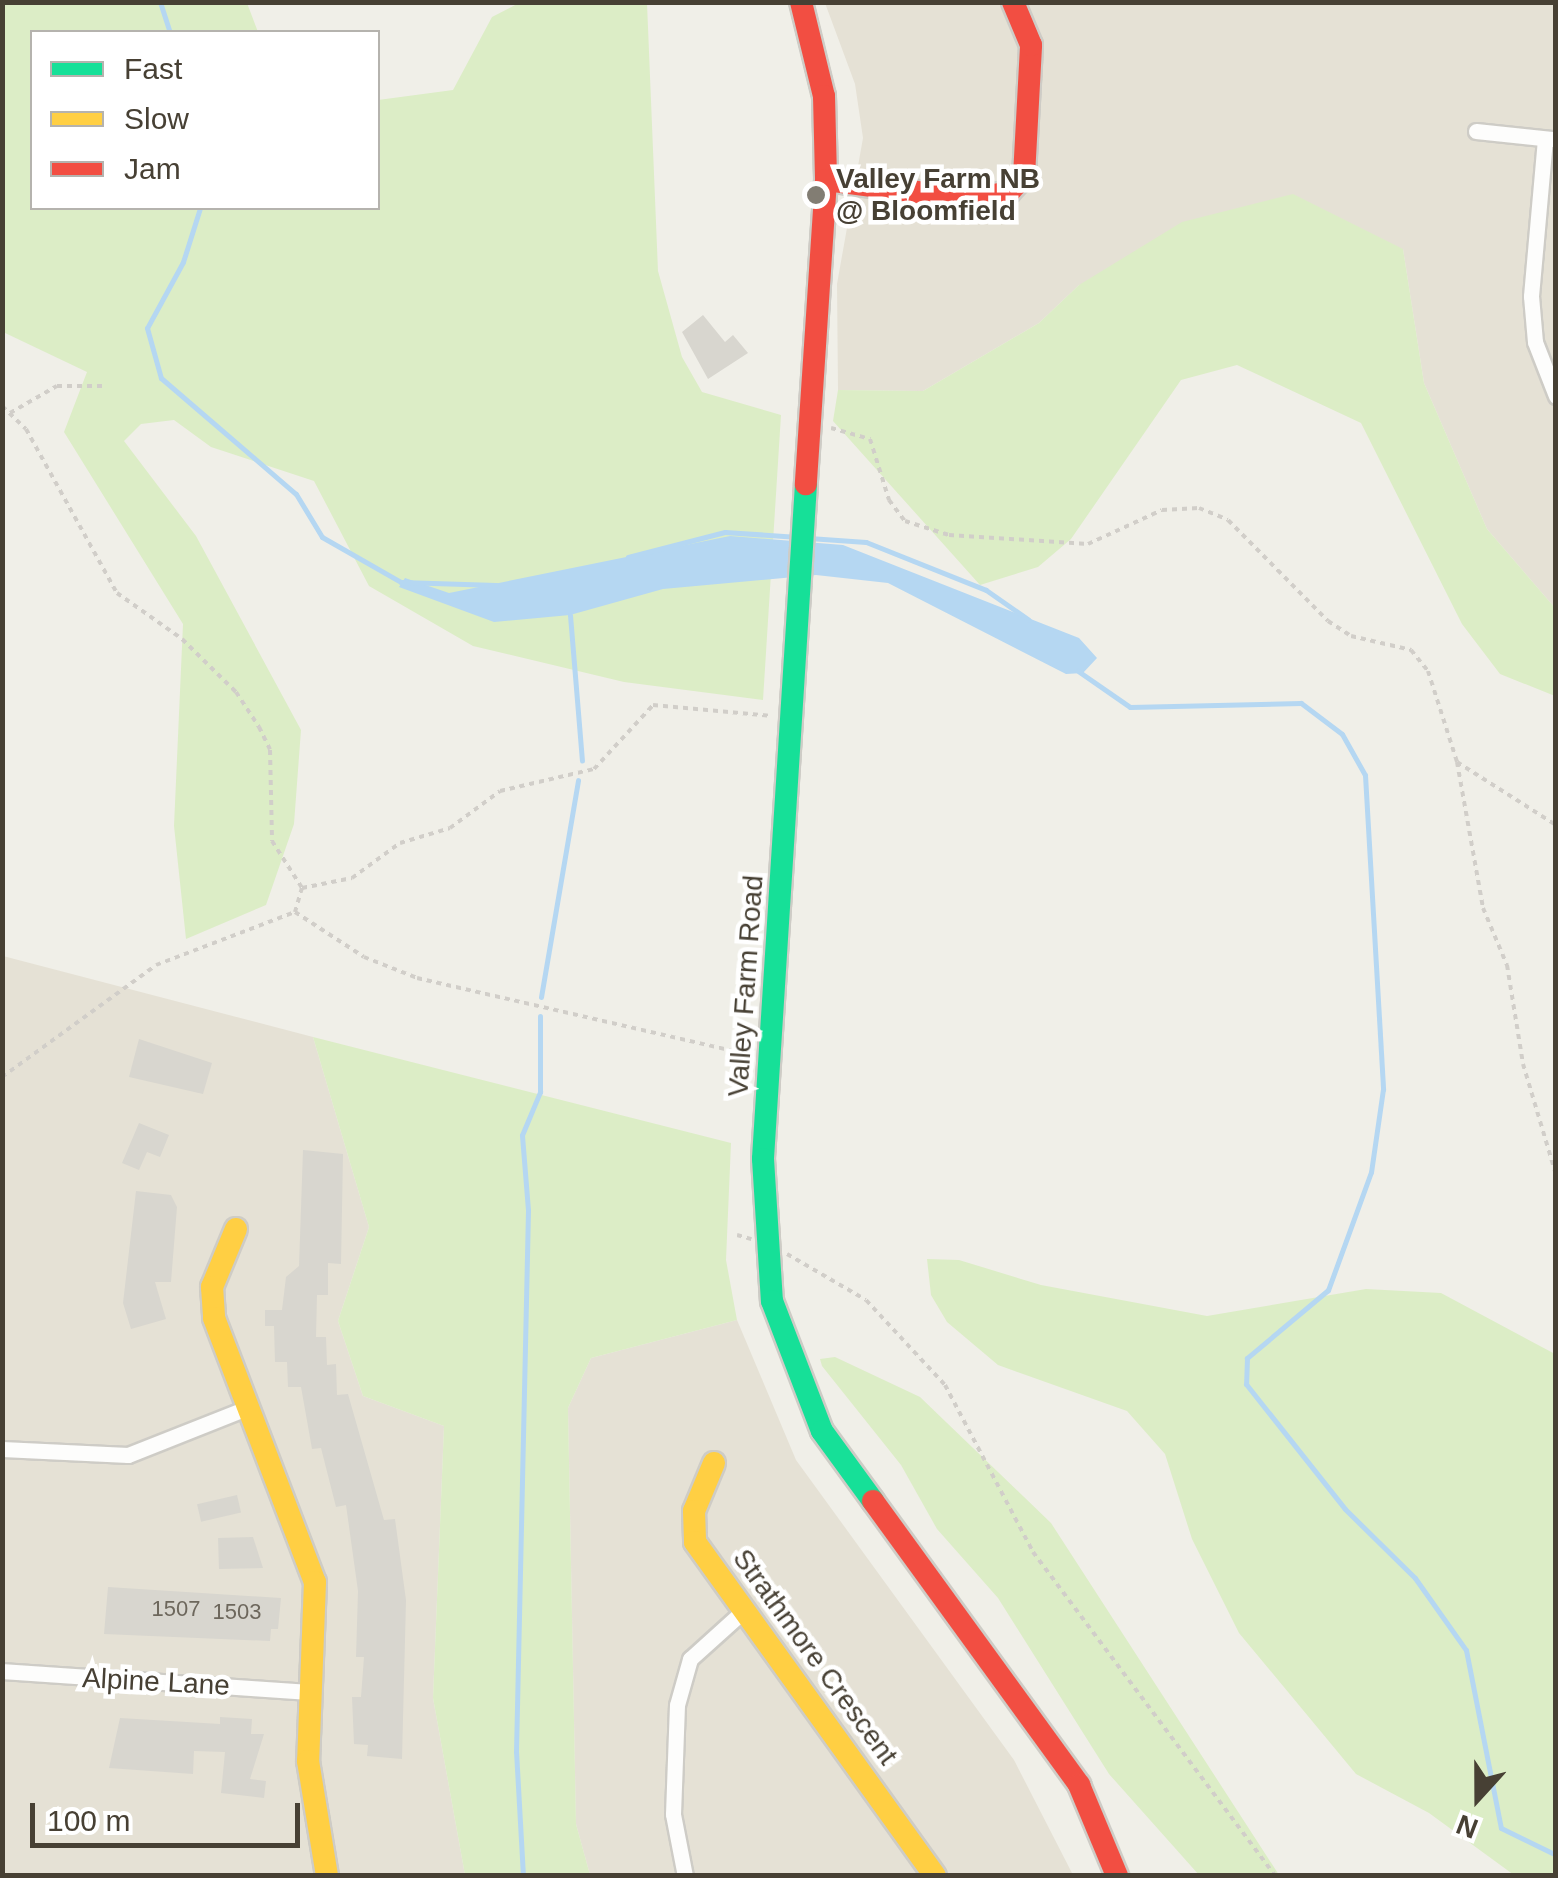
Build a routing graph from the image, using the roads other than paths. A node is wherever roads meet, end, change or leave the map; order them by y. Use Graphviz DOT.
graph roads {
  1 [pos="800,2"];
  2 [pos="1013,2"];
  3 [pos="1476,131"];
  4 [pos="1550,139"];
  5 [pos="826,180"];
  6 [pos="1556,396"];
  7 [pos="236,1230"];
  8 [pos="249,1407"];
  9 [pos="2,1449"];
  10 [pos="714,1463"];
  11 [pos="740,1614"];
  12 [pos="2,1672"];
  13 [pos="309,1692"];
  14 [pos="327,1876"];
  15 [pos="685,1876"];
  16 [pos="935,1876"];
  17 [pos="1117,1876"];
  1 -- 5 [label="street, Valley Farm Road"];
  2 -- 5 [label="street"];
  3 -- 4 [label="street"];
  4 -- 6 [label="street"];
  5 -- 17 [label="street, Valley Farm Road"];
  7 -- 8 [label="street"];
  8 -- 9 [label="street"];
  8 -- 13 [label="street"];
  10 -- 11 [label="street, Strathmore Crescent"];
  11 -- 15 [label="street"];
  11 -- 16 [label="street, Strathmore Crescent"];
  12 -- 13 [label="street, Alpine Lane"];
  13 -- 14 [label="street"];
}
